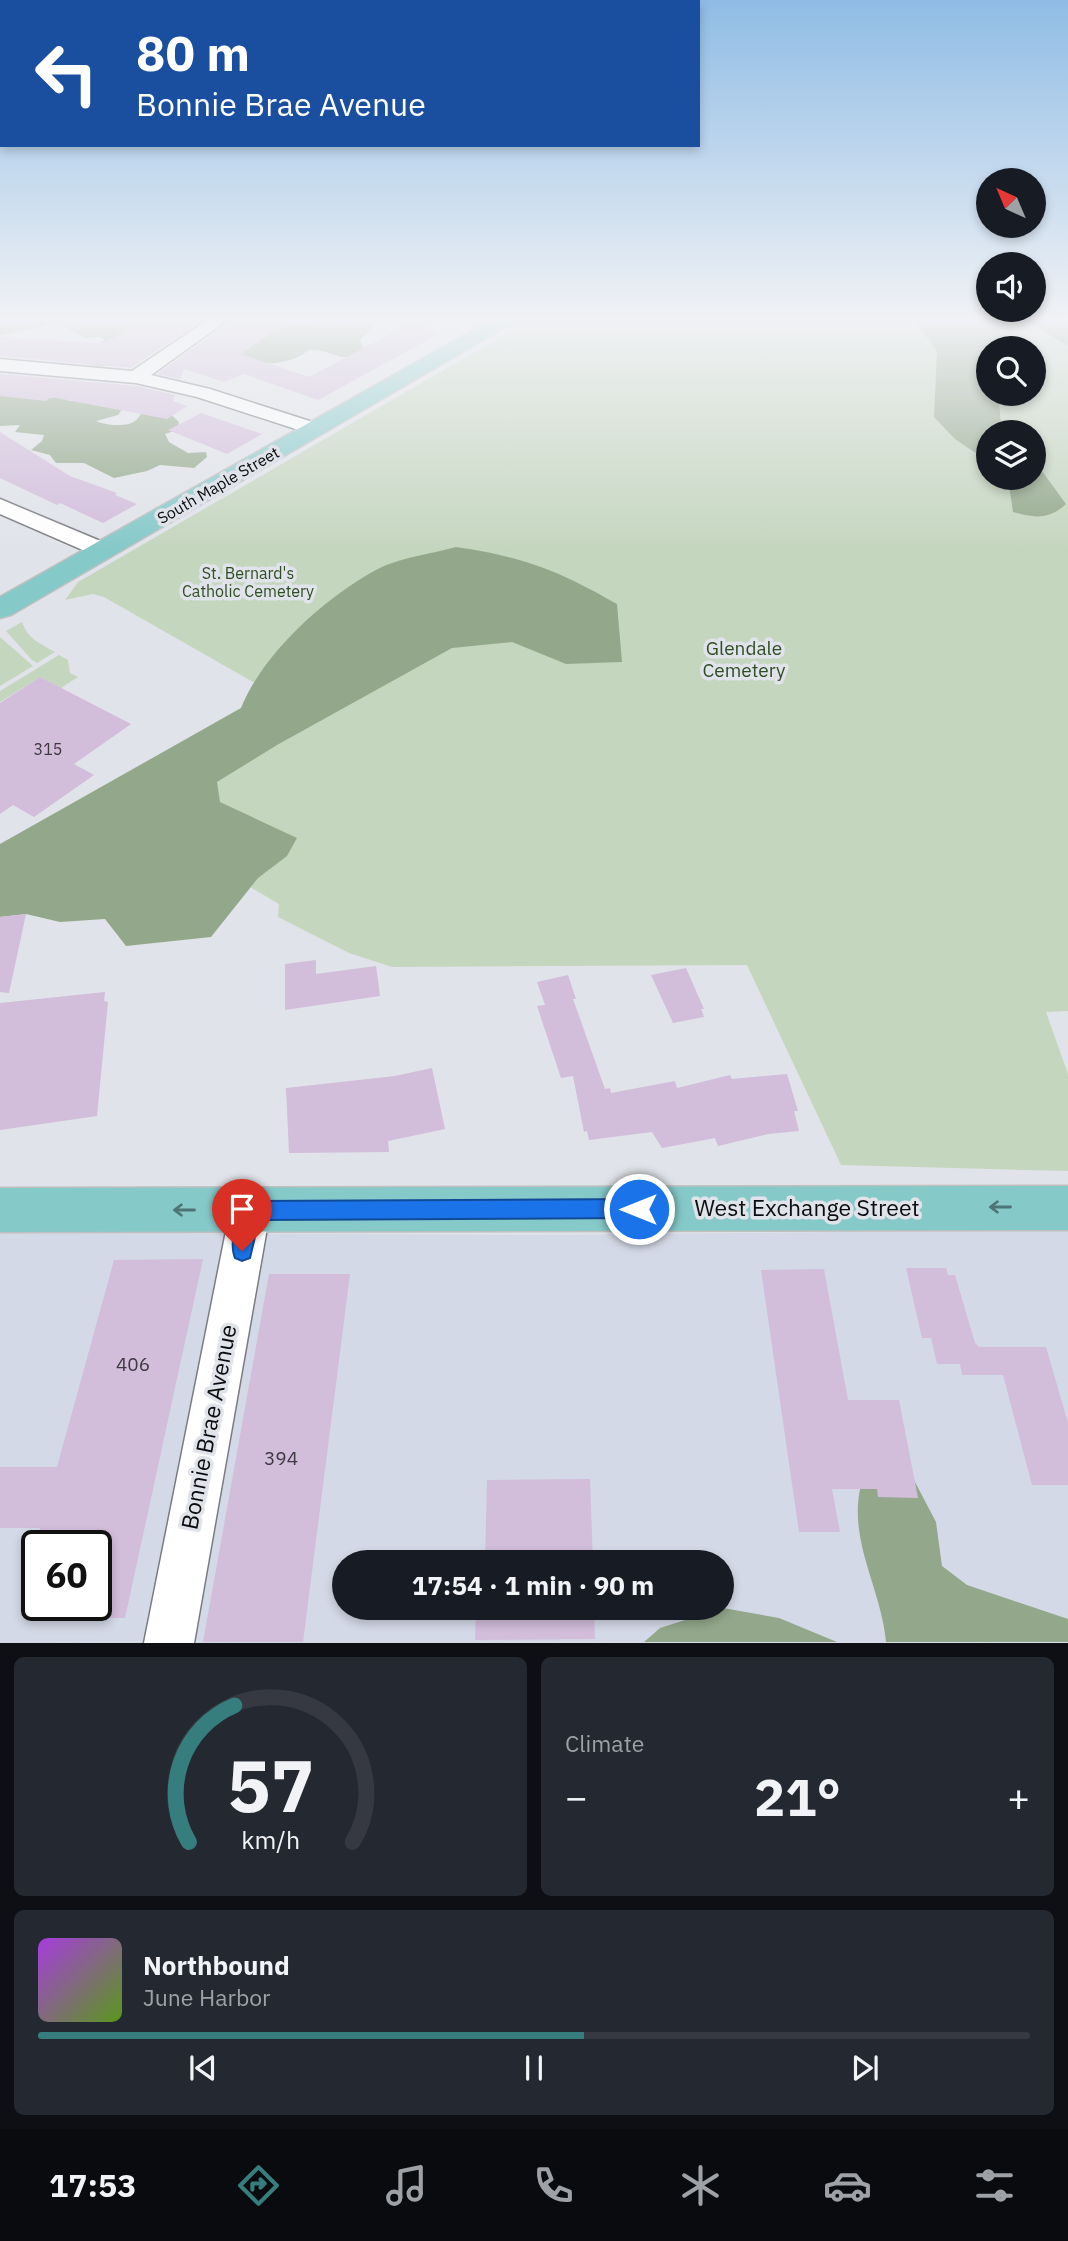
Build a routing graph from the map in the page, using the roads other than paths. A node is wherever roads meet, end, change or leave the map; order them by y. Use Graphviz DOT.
graph roads {
  1 [pos="211,396"];
  2 [pos="373,396"];
  3 [pos="314,429"];
  4 [pos="0,506"];
  5 [pos="102,551"];
  6 [pos="0,609"];
  7 [pos="1068,1208"];
  8 [pos="0,1210"];
  9 [pos="250,1211"];
  10 [pos="169,1643"];
  1 -- 3 [label="street"];
  2 -- 3 [label="main road, South Maple Street"];
  3 -- 5 [label="main road, South Maple Street"];
  4 -- 5 [label="street"];
  5 -- 6 [label="main road, South Maple Street"];
  7 -- 9 [label="main road, West Exchange Street, one-way"];
  9 -- 8 [label="main road, West Exchange Street, one-way"];
  9 -- 10 [label="street, Bonnie Brae Avenue"];
}
